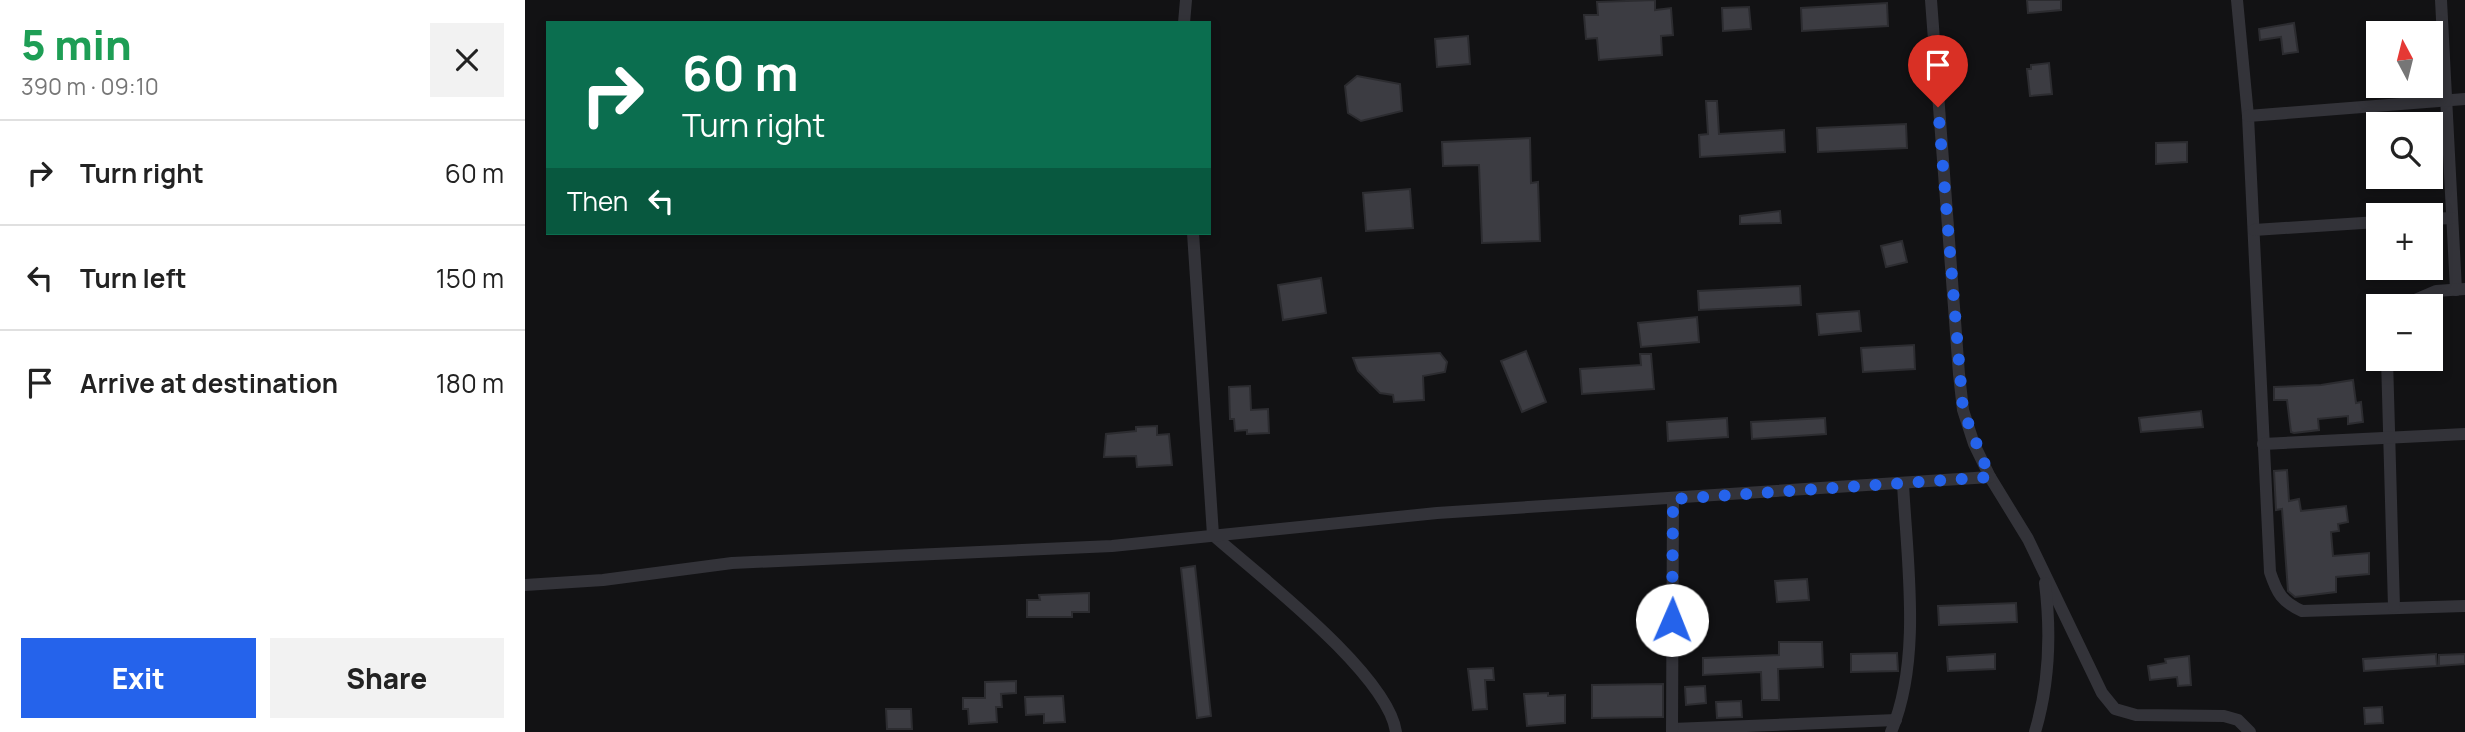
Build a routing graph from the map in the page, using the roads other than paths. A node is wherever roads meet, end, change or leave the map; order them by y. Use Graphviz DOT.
graph roads {
  1 [pos="1186,0"];
  2 [pos="1931,0"];
  3 [pos="2237,0"];
  4 [pos="2441,0"];
  5 [pos="1184,21"];
  6 [pos="2465,99"];
  7 [pos="2447,101"];
  8 [pos="2248,116"];
  9 [pos="2443,218"];
  10 [pos="2452,218"];
  11 [pos="2366,223"];
  12 [pos="2254,230"];
  13 [pos="1193,235"];
  14 [pos="2461,289"];
  15 [pos="2429,294"];
  16 [pos="2387,371"];
  17 [pos="2465,434"];
  18 [pos="2389,438"];
  19 [pos="2263,444"];
  20 [pos="1990,477"];
  21 [pos="1903,484"];
  22 [pos="1673,499"];
  23 [pos="1213,535"];
  24 [pos="2044,572"];
  25 [pos="525,585"];
  26 [pos="2465,606"];
  27 [pos="2394,607"];
  28 [pos="1894,726"];
  29 [pos="1672,731"];
  30 [pos="1396,732"];
  31 [pos="2035,732"];
  32 [pos="2250,732"];
  1 -- 5 [label="street"];
  2 -- 20 [label="street"];
  3 -- 8 [label="street"];
  4 -- 7 [label="street"];
  6 -- 7 [label="street"];
  7 -- 8 [label="street"];
  7 -- 10 [label="street"];
  8 -- 12 [label="street"];
  9 -- 10 [label="street"];
  10 -- 14 [label="street"];
  11 -- 12 [label="street"];
  12 -- 19 [label="street"];
  13 -- 23 [label="street"];
  14 -- 15 [label="street"];
  16 -- 18 [label="street"];
  17 -- 18 [label="street"];
  18 -- 19 [label="street"];
  18 -- 27 [label="street"];
  19 -- 27 [label="street"];
  20 -- 21 [label="street"];
  20 -- 24 [label="street"];
  21 -- 22 [label="street"];
  21 -- 28 [label="street"];
  22 -- 23 [label="street"];
  22 -- 29 [label="street"];
  23 -- 25 [label="street"];
  23 -- 30 [label="street"];
  24 -- 31 [label="street"];
  24 -- 32 [label="street"];
  26 -- 27 [label="street"];
  28 -- 29 [label="street"];
}
